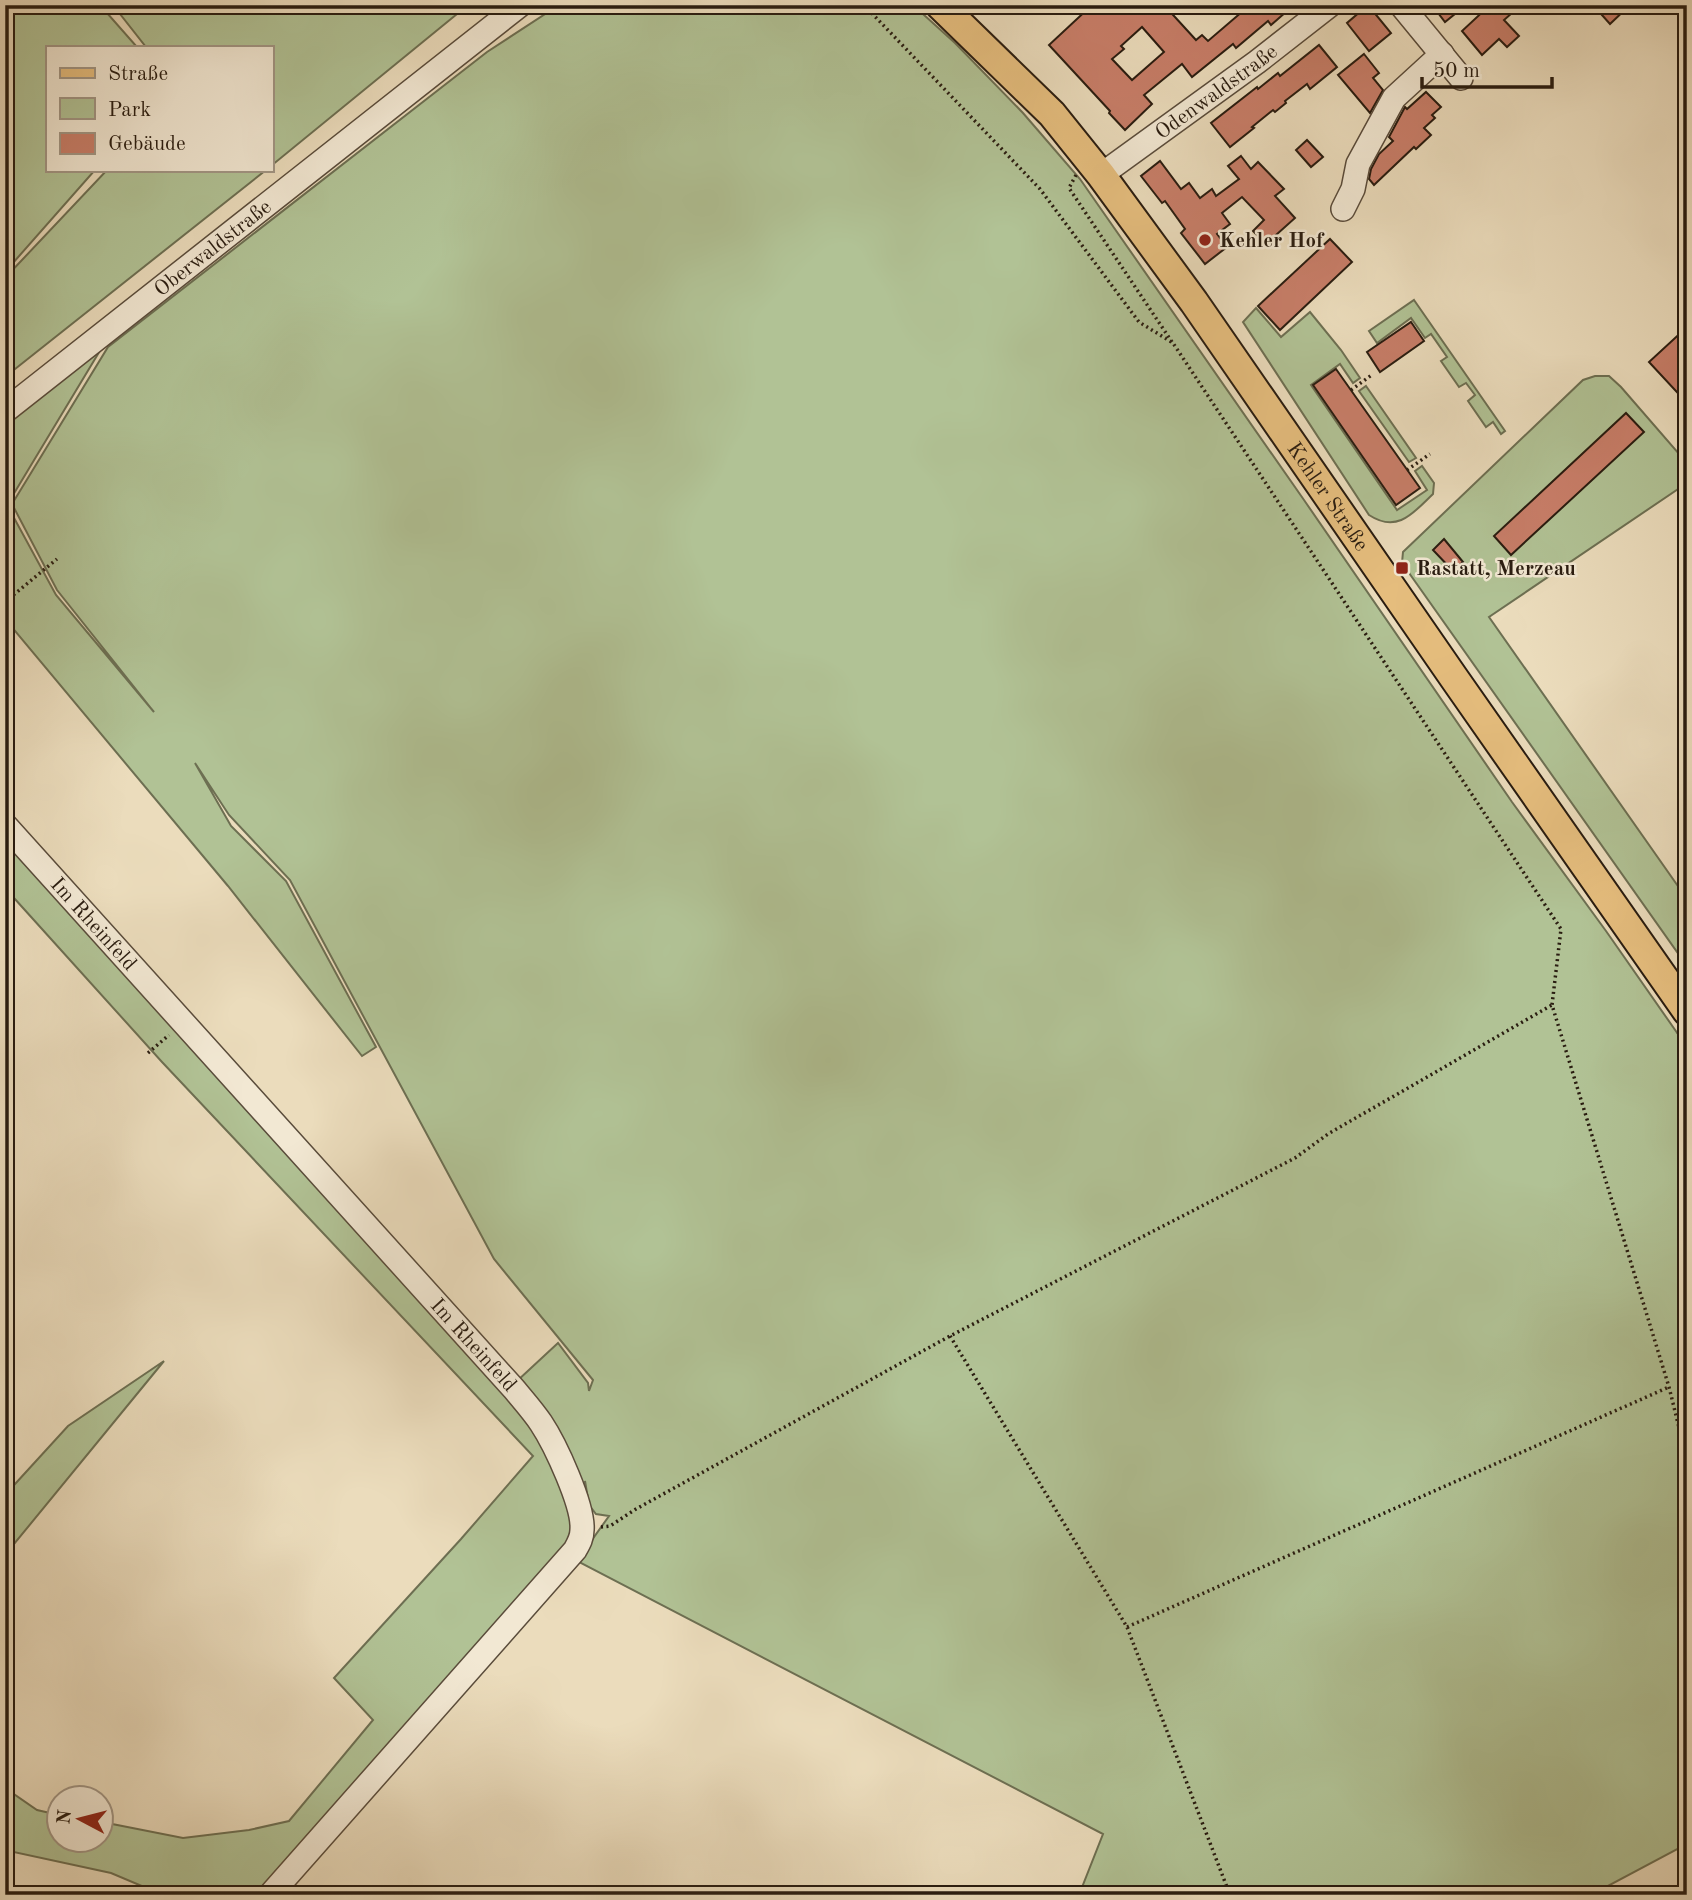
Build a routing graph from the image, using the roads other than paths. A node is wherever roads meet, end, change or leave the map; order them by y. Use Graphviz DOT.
graph roads {
  1 [pos="520,5"];
  2 [pos="940,5"];
  3 [pos="1330,5"];
  4 [pos="1401,5"];
  5 [pos="1441,54"];
  6 [pos="1461,78"];
  7 [pos="1090,173"];
  8 [pos="1343,209"];
  9 [pos="5,411"];
  10 [pos="5,825"];
  11 [pos="1687,1011"];
  12 [pos="270,1895"];
  1 -- 9 [label="street, Oberwaldstraße"];
  2 -- 7 [label="main road, Kehler Straße"];
  3 -- 7 [label="street, Odenwaldstraße"];
  4 -- 5 [label="street"];
  5 -- 6 [label="street"];
  5 -- 8 [label="street"];
  7 -- 11 [label="main road, Kehler Straße"];
  10 -- 12 [label="street, Im Rheinfeld"];
}
